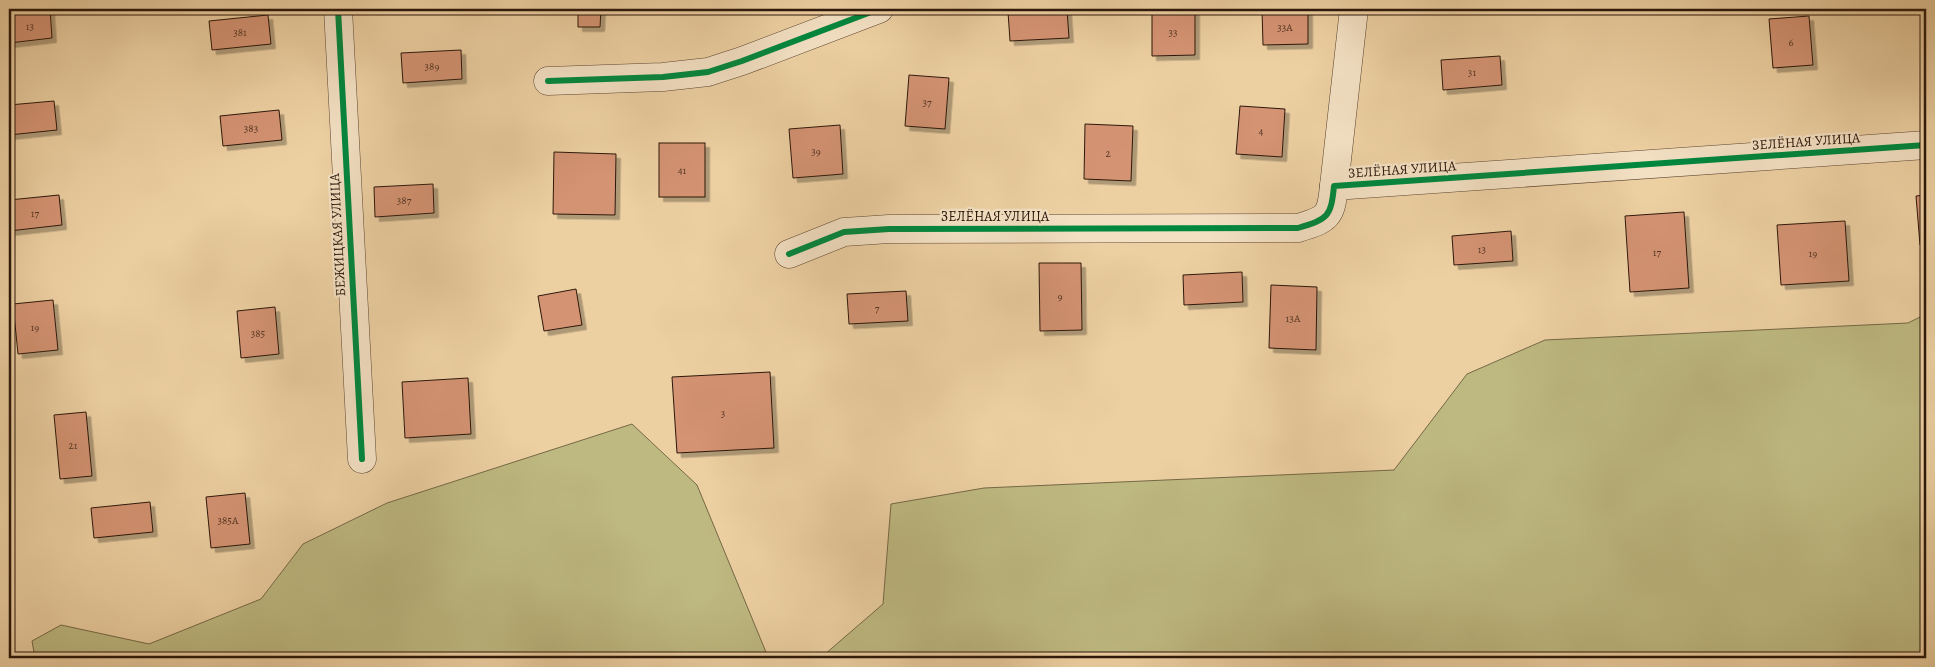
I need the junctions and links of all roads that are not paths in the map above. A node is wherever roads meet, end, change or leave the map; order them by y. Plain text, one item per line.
1 (338, 9) edge
2 (879, 9) edge
3 (1354, 9) edge
4 (548, 81) dead end
5 (1926, 145) edge
6 (1334, 186) junction
7 (789, 254) dead end
8 (362, 459) dead end

1 - 8 street, БЕЖИЦКАЯ УЛИЦА
2 - 4 street
3 - 6 street
5 - 6 street, ЗЕЛЁНАЯ УЛИЦА
6 - 7 street, ЗЕЛЁНАЯ УЛИЦА

